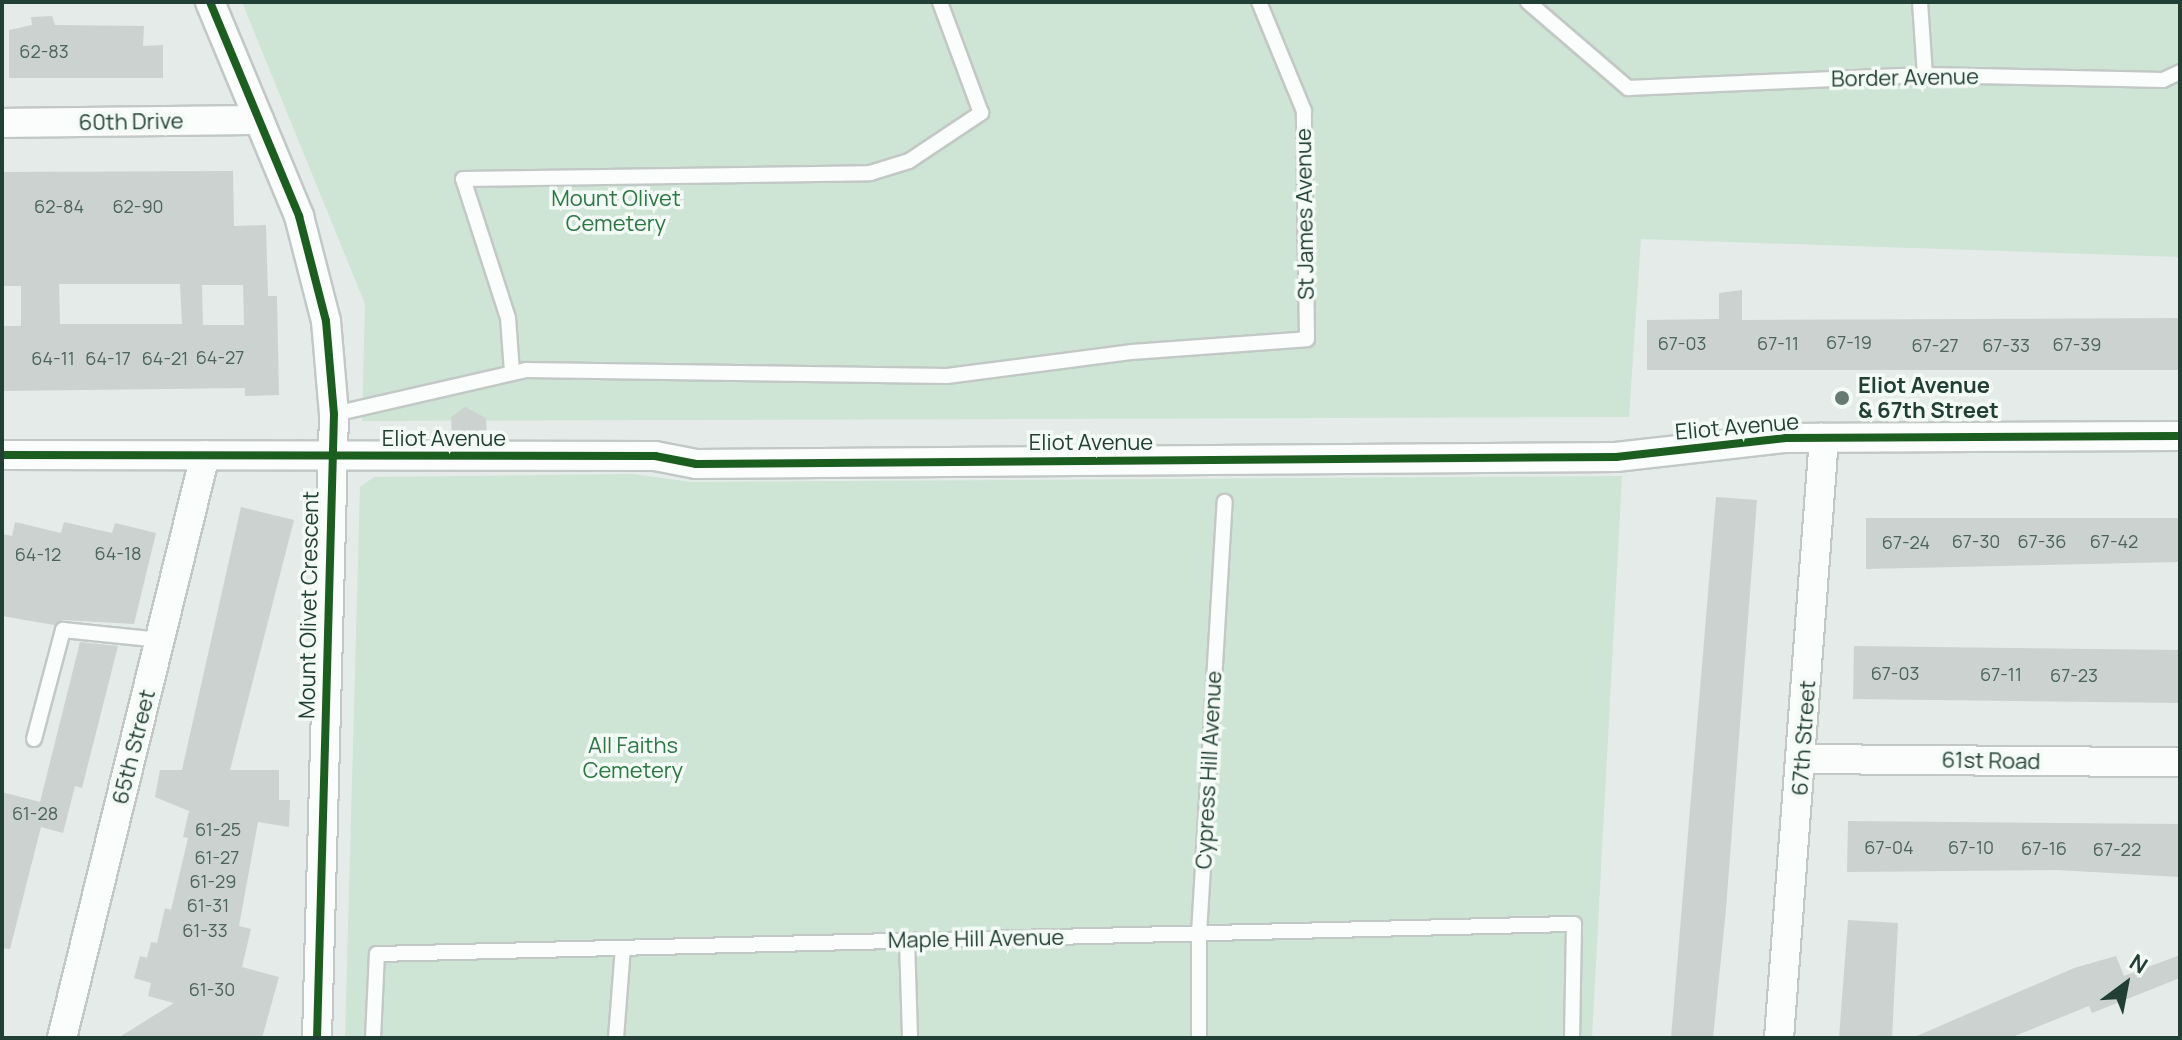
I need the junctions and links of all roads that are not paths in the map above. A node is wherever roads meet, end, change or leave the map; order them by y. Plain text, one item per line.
1 (210, 2) edge
2 (940, 2) edge
3 (1259, 2) edge
4 (1528, 2) edge
5 (1920, 2) edge
6 (2180, 72) edge
7 (1925, 75) junction
8 (259, 120) junction
9 (2, 123) edge
10 (512, 372) junction
11 (334, 414) junction
12 (2180, 436) edge
13 (1824, 438) junction
14 (331, 453) junction
15 (2, 455) edge
16 (205, 455) junction
17 (1225, 502) dead end
18 (160, 640) junction
19 (34, 739) dead end
20 (1803, 759) junction
21 (2180, 762) edge
22 (1199, 934) junction
23 (907, 941) junction
24 (623, 948) junction
25 (62, 1038) edge
26 (317, 1038) edge
27 (373, 1038) edge
28 (616, 1038) edge
29 (910, 1038) edge
30 (1199, 1038) edge
31 (1572, 1038) edge
32 (1779, 1038) edge

1 - 8 street, Mount Olivet Crescent
2 - 10 lane
3 - 10 lane, St James Avenue
4 - 7 lane, Border Avenue
5 - 7 lane
6 - 7 lane, Border Avenue
8 - 9 street, 60th Drive
8 - 11 street, Mount Olivet Crescent
10 - 11 lane
11 - 14 street, Mount Olivet Crescent
12 - 13 street, Eliot Avenue
13 - 14 street, Eliot Avenue
13 - 20 street, 67th Street
14 - 16 street, Eliot Avenue
14 - 26 street, Mount Olivet Crescent
15 - 16 street, Eliot Avenue
16 - 18 street, 65th Street
17 - 22 lane, Cypress Hill Avenue
18 - 19 lane
18 - 25 street, 65th Street
20 - 21 street, 61st Road
20 - 32 street, 67th Street
22 - 23 lane, Maple Hill Avenue
22 - 30 lane, Cypress Hill Avenue
22 - 31 lane, Maple Hill Avenue
23 - 24 lane, Maple Hill Avenue
23 - 29 lane
24 - 27 lane, Maple Hill Avenue
24 - 28 lane

